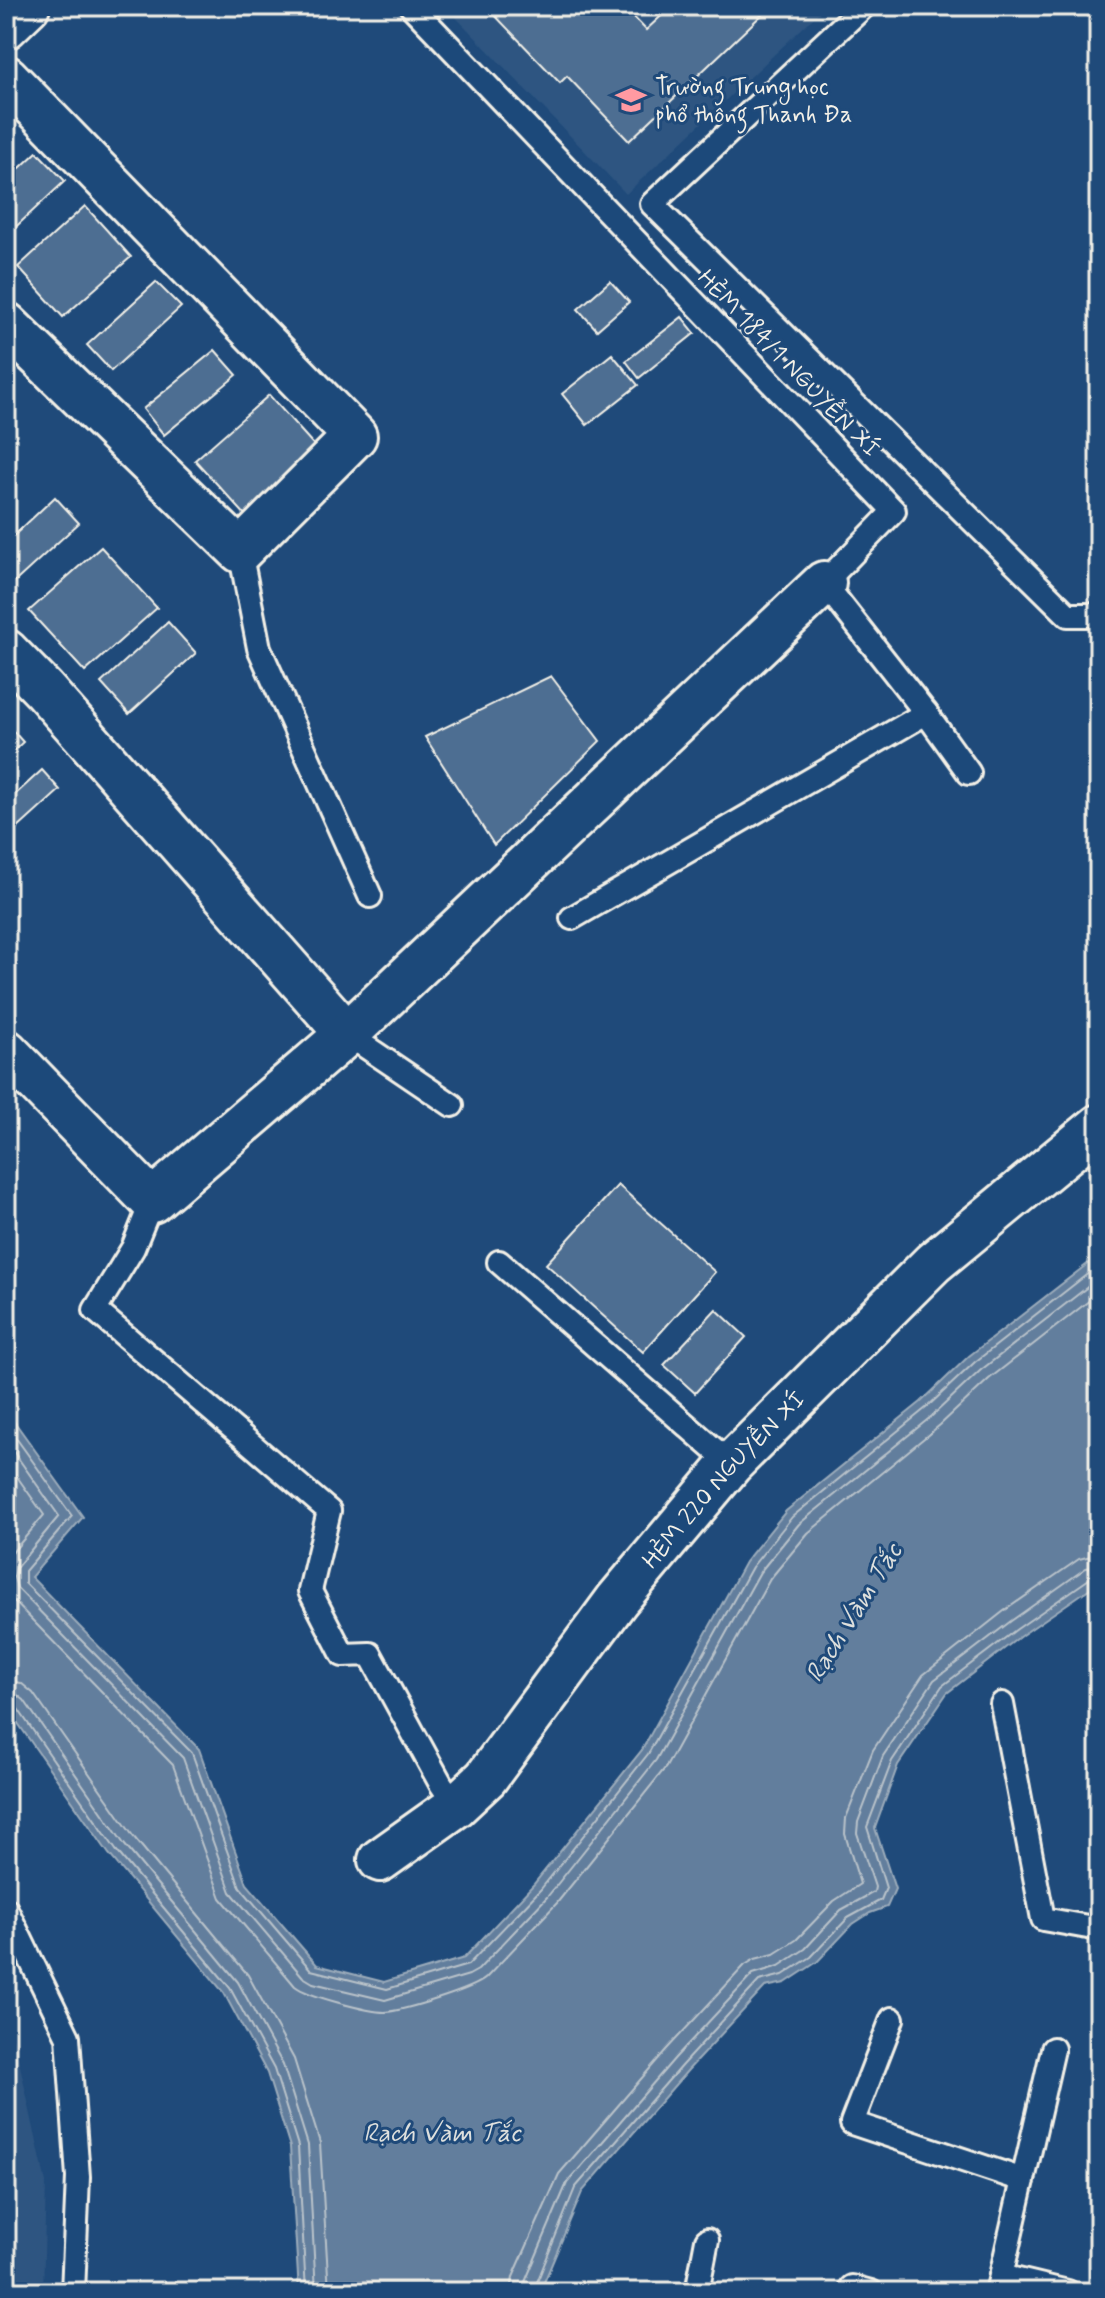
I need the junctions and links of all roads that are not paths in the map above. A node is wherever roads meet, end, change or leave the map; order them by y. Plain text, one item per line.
1 (28, 6) edge
2 (411, 6) edge
3 (864, 6) edge
4 (6, 27) edge
5 (6, 77) edge
6 (6, 324) edge
7 (240, 551) junction
8 (824, 583) junction
9 (1099, 615) edge
10 (6, 651) edge
11 (926, 713) junction
12 (969, 773) dead end
13 (370, 896) dead end
14 (572, 918) dead end
15 (347, 1034) junction
16 (6, 1051) edge
17 (452, 1105) dead end
18 (1099, 1126) edge
19 (152, 1201) junction
20 (499, 1262) dead end
21 (731, 1464) junction
22 (1002, 1704) dead end
23 (456, 1806) junction
24 (380, 1860) dead end
25 (6, 1909) edge
26 (1099, 1929) edge
27 (892, 2019) dead end
28 (1053, 2049) dead end
29 (1023, 2180) junction
30 (707, 2240) dead end
31 (999, 2284) edge
32 (73, 2292) edge
33 (697, 2292) edge
34 (1068, 2292) edge

1 - 4 street
2 - 8 lane, HẺM 184/1 NGUYỄN XÍ
3 - 9 lane
5 - 7 street
6 - 7 street
7 - 13 lane
8 - 11 lane
8 - 15 street
10 - 15 street
11 - 12 lane
11 - 14 lane
15 - 17 lane
15 - 19 street
16 - 19 street
18 - 21 street, HẺM 220 NGUYỄN XÍ
19 - 23 lane
20 - 21 lane
21 - 23 street, HẺM 220 NGUYỄN XÍ
22 - 26 lane
23 - 24 street, HẺM 220 NGUYỄN XÍ
25 - 32 lane
27 - 29 lane
28 - 29 lane
29 - 31 lane
30 - 33 lane
31 - 34 lane

